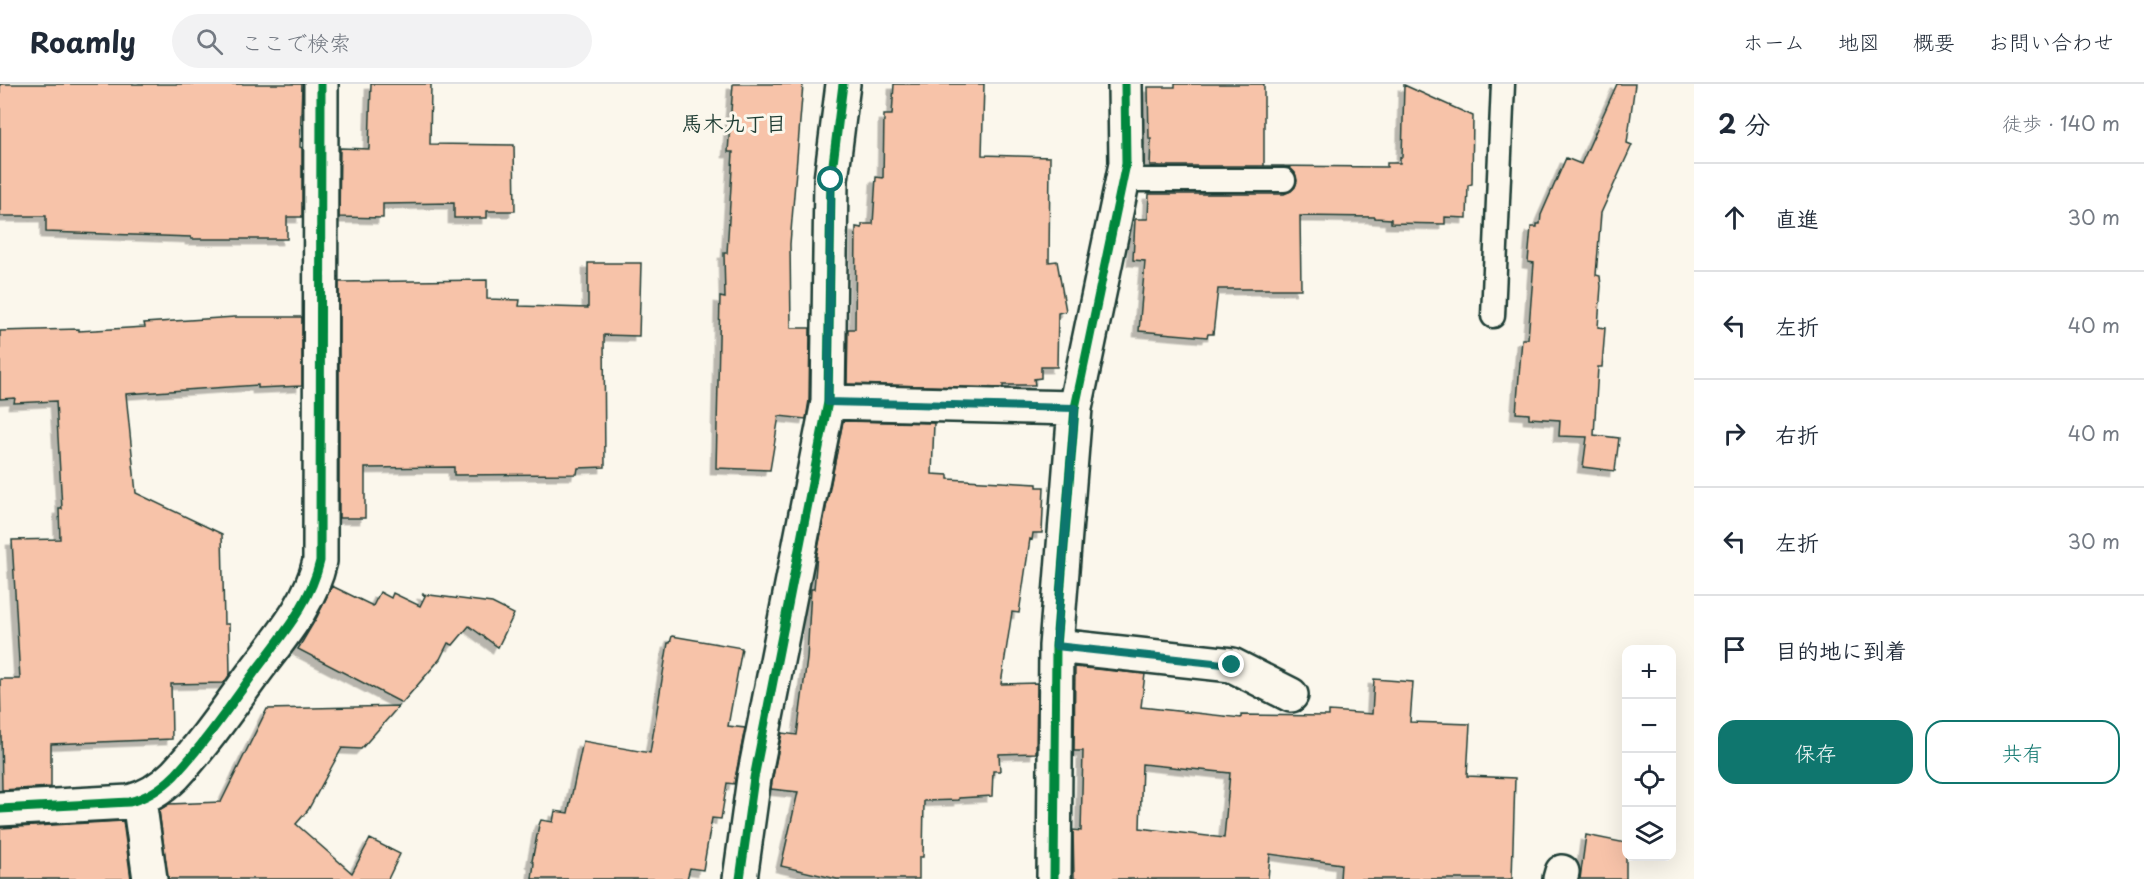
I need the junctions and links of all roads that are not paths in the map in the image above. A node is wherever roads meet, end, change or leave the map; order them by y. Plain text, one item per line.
1 (321, 84) edge
2 (843, 84) edge
3 (1125, 84) edge
4 (1503, 84) edge
5 (1122, 180) junction
6 (1284, 180) dead end
7 (1493, 316) dead end
8 (828, 402) junction
9 (1075, 408) junction
10 (1056, 646) junction
11 (1291, 694) dead end
12 (139, 800) junction
13 (0, 809) edge
14 (150, 879) edge
15 (740, 879) edge
16 (1054, 879) edge

1 - 12 street
2 - 8 street
3 - 5 street
4 - 7 lane
5 - 6 lane
5 - 9 street
8 - 9 street
8 - 15 street
9 - 10 street
10 - 11 street
10 - 16 street
12 - 13 street
12 - 14 street

